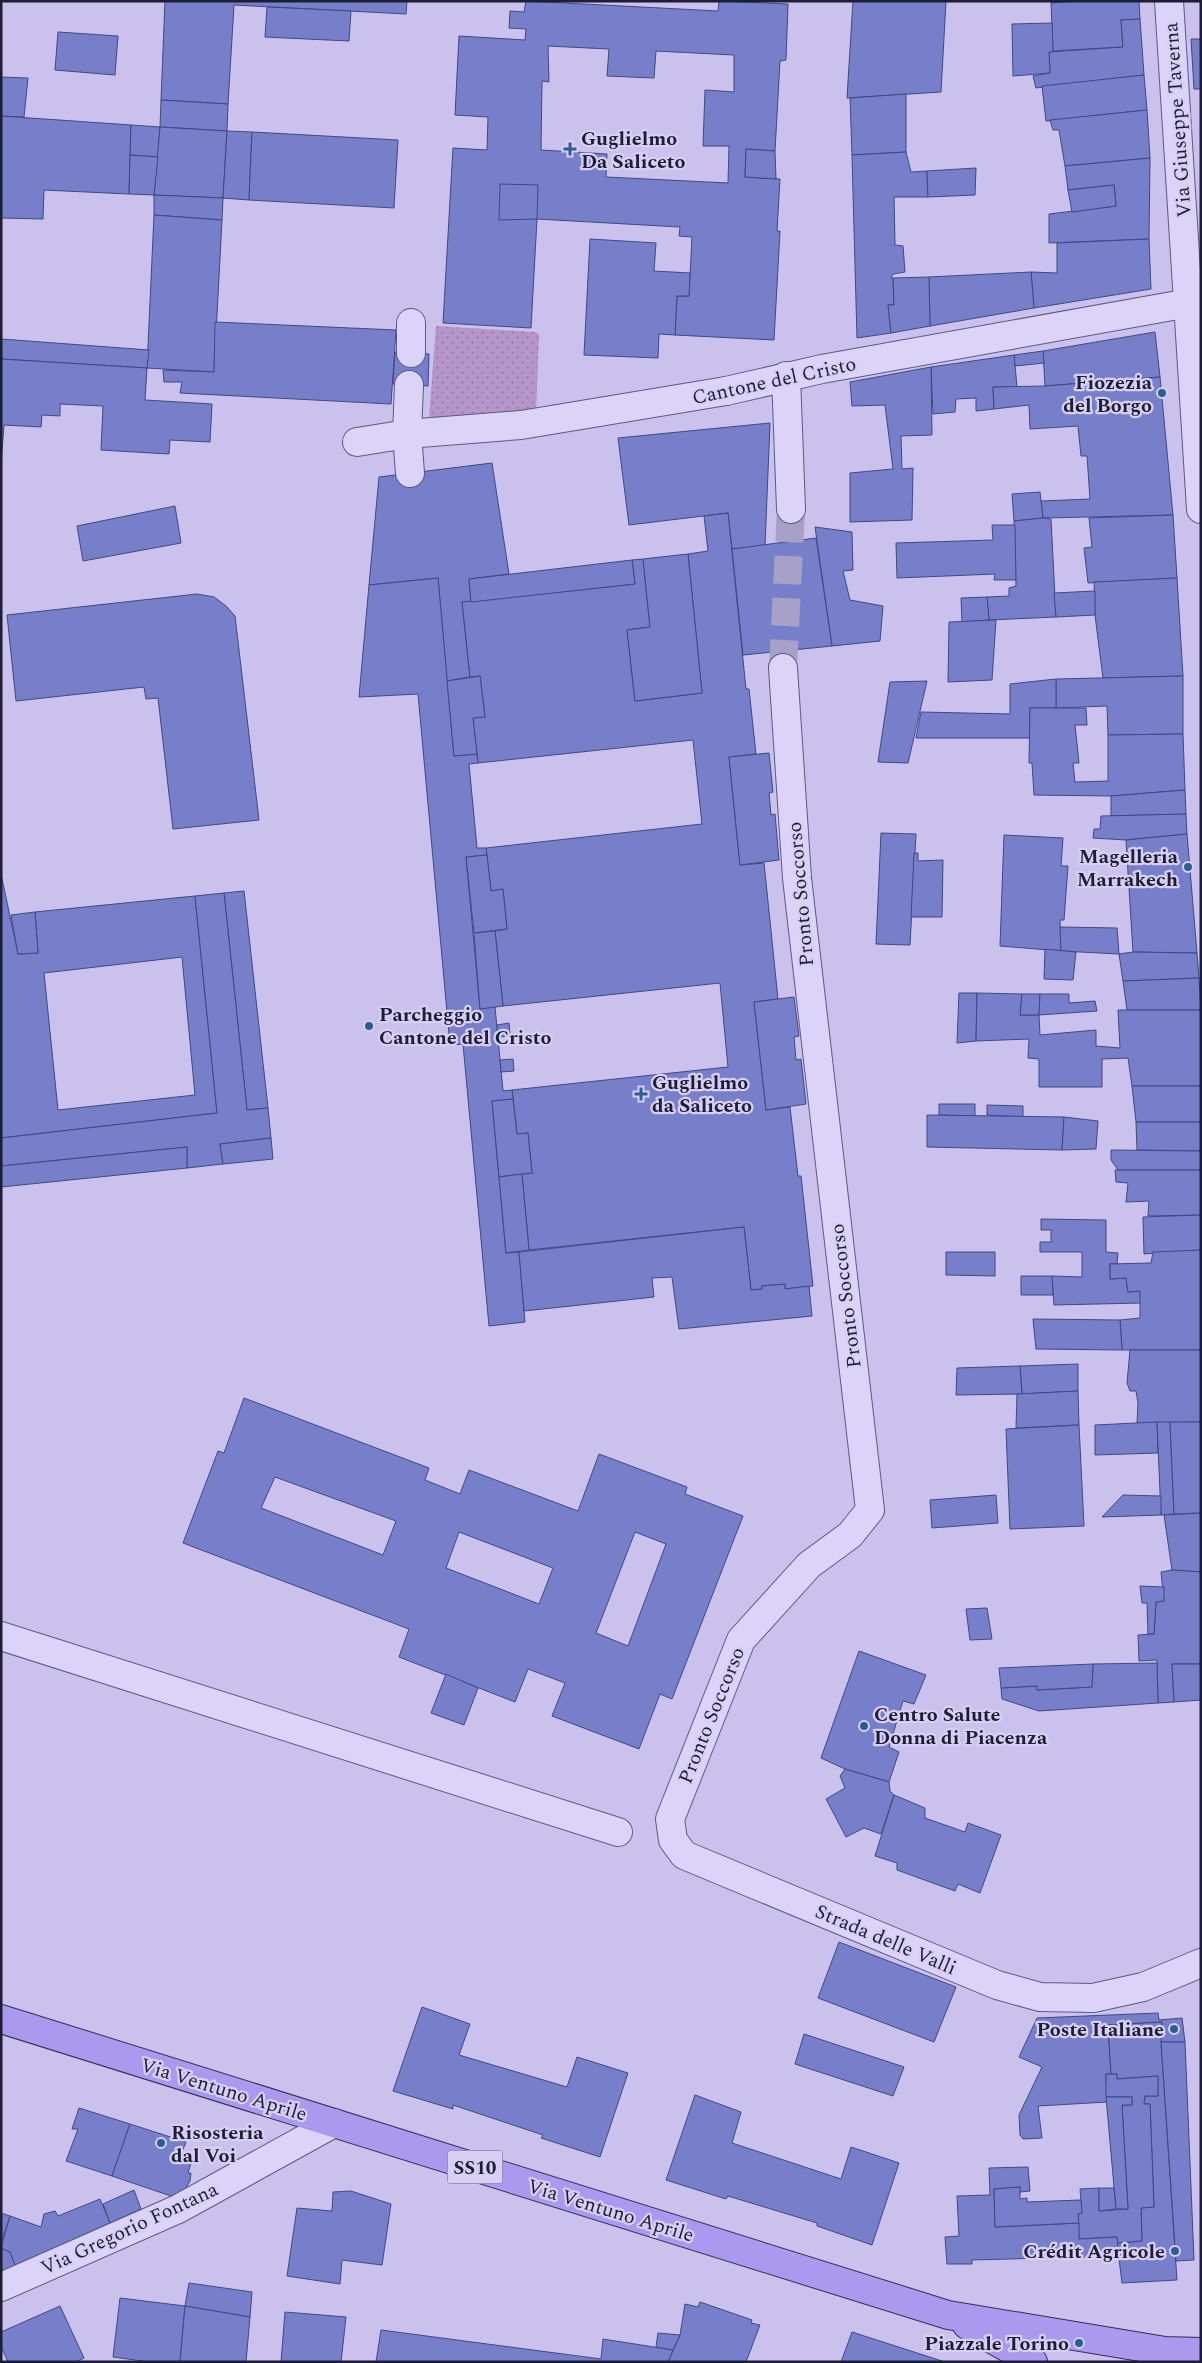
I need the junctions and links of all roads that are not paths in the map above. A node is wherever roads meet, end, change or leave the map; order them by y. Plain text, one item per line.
1 (1169, 1) edge
2 (1189, 303) junction
3 (411, 323) dead end
4 (411, 353) dead end
5 (786, 376) junction
6 (409, 385) dead end
7 (407, 434) junction
8 (357, 442) dead end
9 (410, 473) dead end
10 (791, 509) tunnel mouth
11 (1201, 509) edge
12 (783, 668) tunnel mouth
13 (1, 1636) edge
14 (618, 1832) dead end
15 (684, 1855) joint
16 (1201, 1963) edge
17 (1, 2019) edge
18 (334, 2123) junction
19 (1, 2287) edge
20 (948, 2314) junction
21 (1201, 2352) edge
22 (1033, 2361) edge

1 - 2 street, Via Giuseppe Taverna
2 - 5 street, Cantone del Cristo
2 - 11 street, Via Giuseppe Taverna
3 - 4 street
5 - 7 street, Cantone del Cristo
5 - 10 street
6 - 7 street
7 - 8 street, Cantone del Cristo
7 - 9 street
12 - 15 street, Pronto Soccorso
13 - 14 street
15 - 16 street, Strada delle Valli
17 - 18 main road, Via Ventuno Aprile / SS10
18 - 19 street, Via Gregorio Fontana
18 - 20 main road, Via Ventuno Aprile / SS10
20 - 21 main road, Via Ventuno Aprile / SS10
20 - 22 main road, SS10

